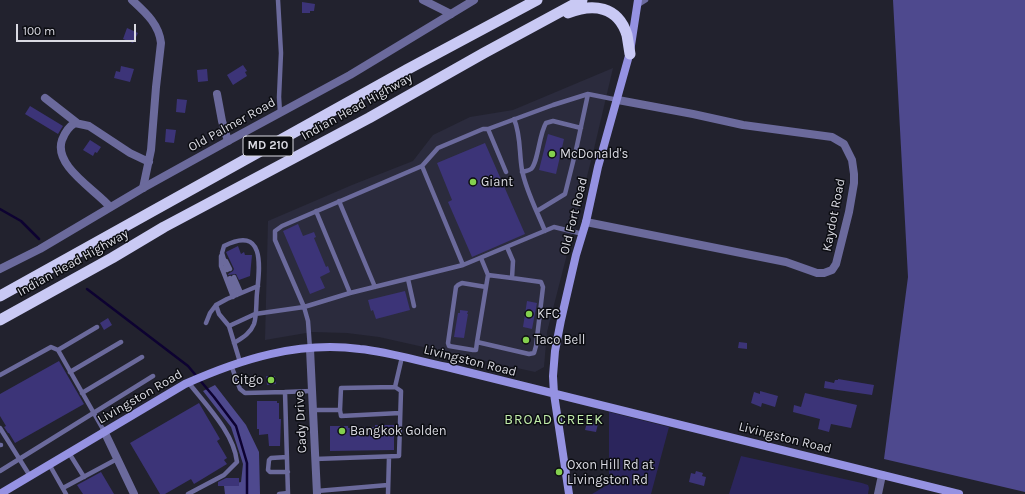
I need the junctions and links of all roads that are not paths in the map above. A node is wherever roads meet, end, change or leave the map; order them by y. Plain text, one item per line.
1 (132, 0) edge
2 (278, 0) edge
3 (423, 0) edge
4 (474, 0) edge
5 (537, 0) edge
6 (582, 0) edge
7 (646, 0) edge
8 (638, 2) edge
9 (435, 3) edge
10 (451, 14) junction
11 (538, 24) junction
12 (630, 54) junction
13 (217, 94) dead end
14 (588, 94) junction
15 (45, 98) dead end
16 (618, 100) junction
17 (280, 113) junction
18 (514, 119) junction
19 (77, 123) junction
20 (581, 128) junction
21 (488, 129) junction
22 (228, 141) junction
23 (149, 162) junction
24 (422, 166) junction
25 (506, 172) dead end
26 (522, 172) junction
27 (143, 188) junction
28 (339, 201) junction
29 (110, 207) junction
30 (316, 211) junction
31 (537, 211) junction
32 (586, 222) junction
33 (545, 231) junction
34 (582, 234) junction
35 (507, 247) junction
36 (222, 253) junction
37 (481, 258) junction
38 (463, 265) junction
39 (0, 269) edge
40 (228, 269) dead end
41 (488, 275) junction
42 (232, 278) dead end
43 (408, 278) junction
44 (512, 278) junction
45 (258, 286) junction
46 (374, 287) junction
47 (486, 287) junction
48 (350, 293) junction
49 (237, 295) junction
50 (0, 296) edge
51 (216, 305) junction
52 (414, 306) dead end
53 (304, 307) junction
54 (255, 314) junction
55 (0, 320) edge
56 (206, 323) dead end
57 (228, 326) junction
58 (97, 327) dead end
59 (121, 342) dead end
60 (477, 342) junction
61 (234, 343) junction
62 (310, 349) junction
63 (58, 350) junction
64 (402, 357) junction
65 (142, 358) dead end
66 (240, 362) junction
67 (231, 365) junction
68 (70, 372) junction
69 (0, 375) edge
70 (153, 376) dead end
71 (189, 382) junction
72 (395, 387) junction
73 (312, 391) junction
74 (285, 392) junction
75 (82, 393) junction
76 (554, 394) junction
77 (313, 410) junction
78 (340, 410) junction
79 (92, 413) junction
80 (400, 413) junction
81 (0, 428) edge
82 (104, 431) junction
83 (69, 452) junction
84 (287, 457) junction
85 (389, 457) junction
86 (18, 459) junction
87 (315, 459) junction
88 (117, 460) junction
89 (49, 464) junction
90 (0, 471) edge
91 (288, 472) junction
92 (882, 475) junction
93 (30, 476) junction
94 (84, 477) junction
95 (388, 485) junction
96 (63, 488) junction
97 (342, 491) edge
98 (317, 493) edge
99 (0, 494) edge
100 (66, 494) edge
101 (134, 494) edge
102 (188, 494) edge
103 (279, 494) edge
104 (288, 494) edge
105 (388, 494) edge
106 (569, 494) edge
107 (878, 494) edge
108 (959, 494) edge

1 - 23 street
2 - 17 lane
3 - 9 street
4 - 10 street, Old Palmer Road
5 - 50 highway, Indian Head Highway / MD 210
6 - 11 highway, Indian Head Highway / MD 210
7 - 8 lane
8 - 12 main road, Old Fort Road
9 - 10 street
10 - 17 street, Old Palmer Road
11 - 12 highway
11 - 55 highway, Indian Head Highway / MD 210
12 - 16 main road, Old Fort Road
13 - 22 street
14 - 16 lane
14 - 18 lane
14 - 20 lane
15 - 19 street
16 - 32 main road, Old Fort Road
16 - 32 street, Kaydot Road
17 - 22 street, Old Palmer Road
18 - 21 lane
18 - 26 lane
19 - 23 street
19 - 29 street
20 - 26 lane
20 - 31 lane
21 - 24 lane
21 - 25 lane
22 - 27 street, Old Palmer Road
23 - 27 street
24 - 28 lane
24 - 38 lane
26 - 31 lane
27 - 29 street, Old Palmer Road
28 - 30 lane
28 - 46 lane
29 - 39 street, Old Palmer Road
30 - 48 lane
30 - 53 lane
31 - 33 lane
32 - 34 main road, Old Fort Road
33 - 34 lane
33 - 35 lane
34 - 76 main road, Old Fort Road
35 - 37 lane
35 - 44 lane
36 - 40 lane
36 - 45 lane
36 - 49 lane
37 - 38 lane
37 - 41 lane
38 - 43 lane
41 - 44 lane
41 - 47 lane
42 - 49 lane
43 - 46 lane
43 - 52 lane
44 - 60 lane
45 - 49 lane
45 - 54 lane
46 - 48 lane
47 - 60 lane
47 - 60 lane
48 - 53 lane
49 - 51 lane
51 - 56 lane
51 - 57 lane
53 - 54 lane
53 - 62 lane
54 - 57 lane
54 - 61 lane
57 - 61 lane
58 - 63 lane
59 - 68 lane
61 - 66 lane
62 - 64 main road, Livingston Road
62 - 66 main road, Livingston Road
62 - 73 street, Cady Drive
63 - 68 lane
63 - 69 lane
64 - 72 lane
64 - 76 main road, Livingston Road
65 - 75 lane
66 - 67 main road, Livingston Road
67 - 71 main road, Livingston Road
67 - 74 lane
68 - 75 lane
70 - 79 lane
71 - 82 main road, Livingston Road
71 - 102 lane
72 - 78 lane
72 - 80 lane
73 - 74 lane
73 - 77 street, Cady Drive
74 - 84 lane
75 - 79 lane
76 - 92 main road, Livingston Road
76 - 106 main road, Old Fort Road
77 - 78 lane
77 - 87 street, Cady Drive
78 - 80 lane
79 - 82 lane
79 - 86 lane
80 - 85 lane
81 - 86 lane
82 - 83 main road, Livingston Road
82 - 88 street
83 - 89 main road, Livingston Road
83 - 94 lane
84 - 91 lane
84 - 91 lane
85 - 87 lane
85 - 95 lane
86 - 90 lane
86 - 93 lane
87 - 98 street, Cady Drive
88 - 94 lane
88 - 101 street
89 - 93 main road, Livingston Road
89 - 96 lane
91 - 104 lane
92 - 107 street
92 - 108 main road, Livingston Road
93 - 99 main road, Livingston Road
94 - 96 lane
95 - 97 lane
95 - 105 lane
96 - 100 lane
97 - 98 lane
103 - 104 lane

